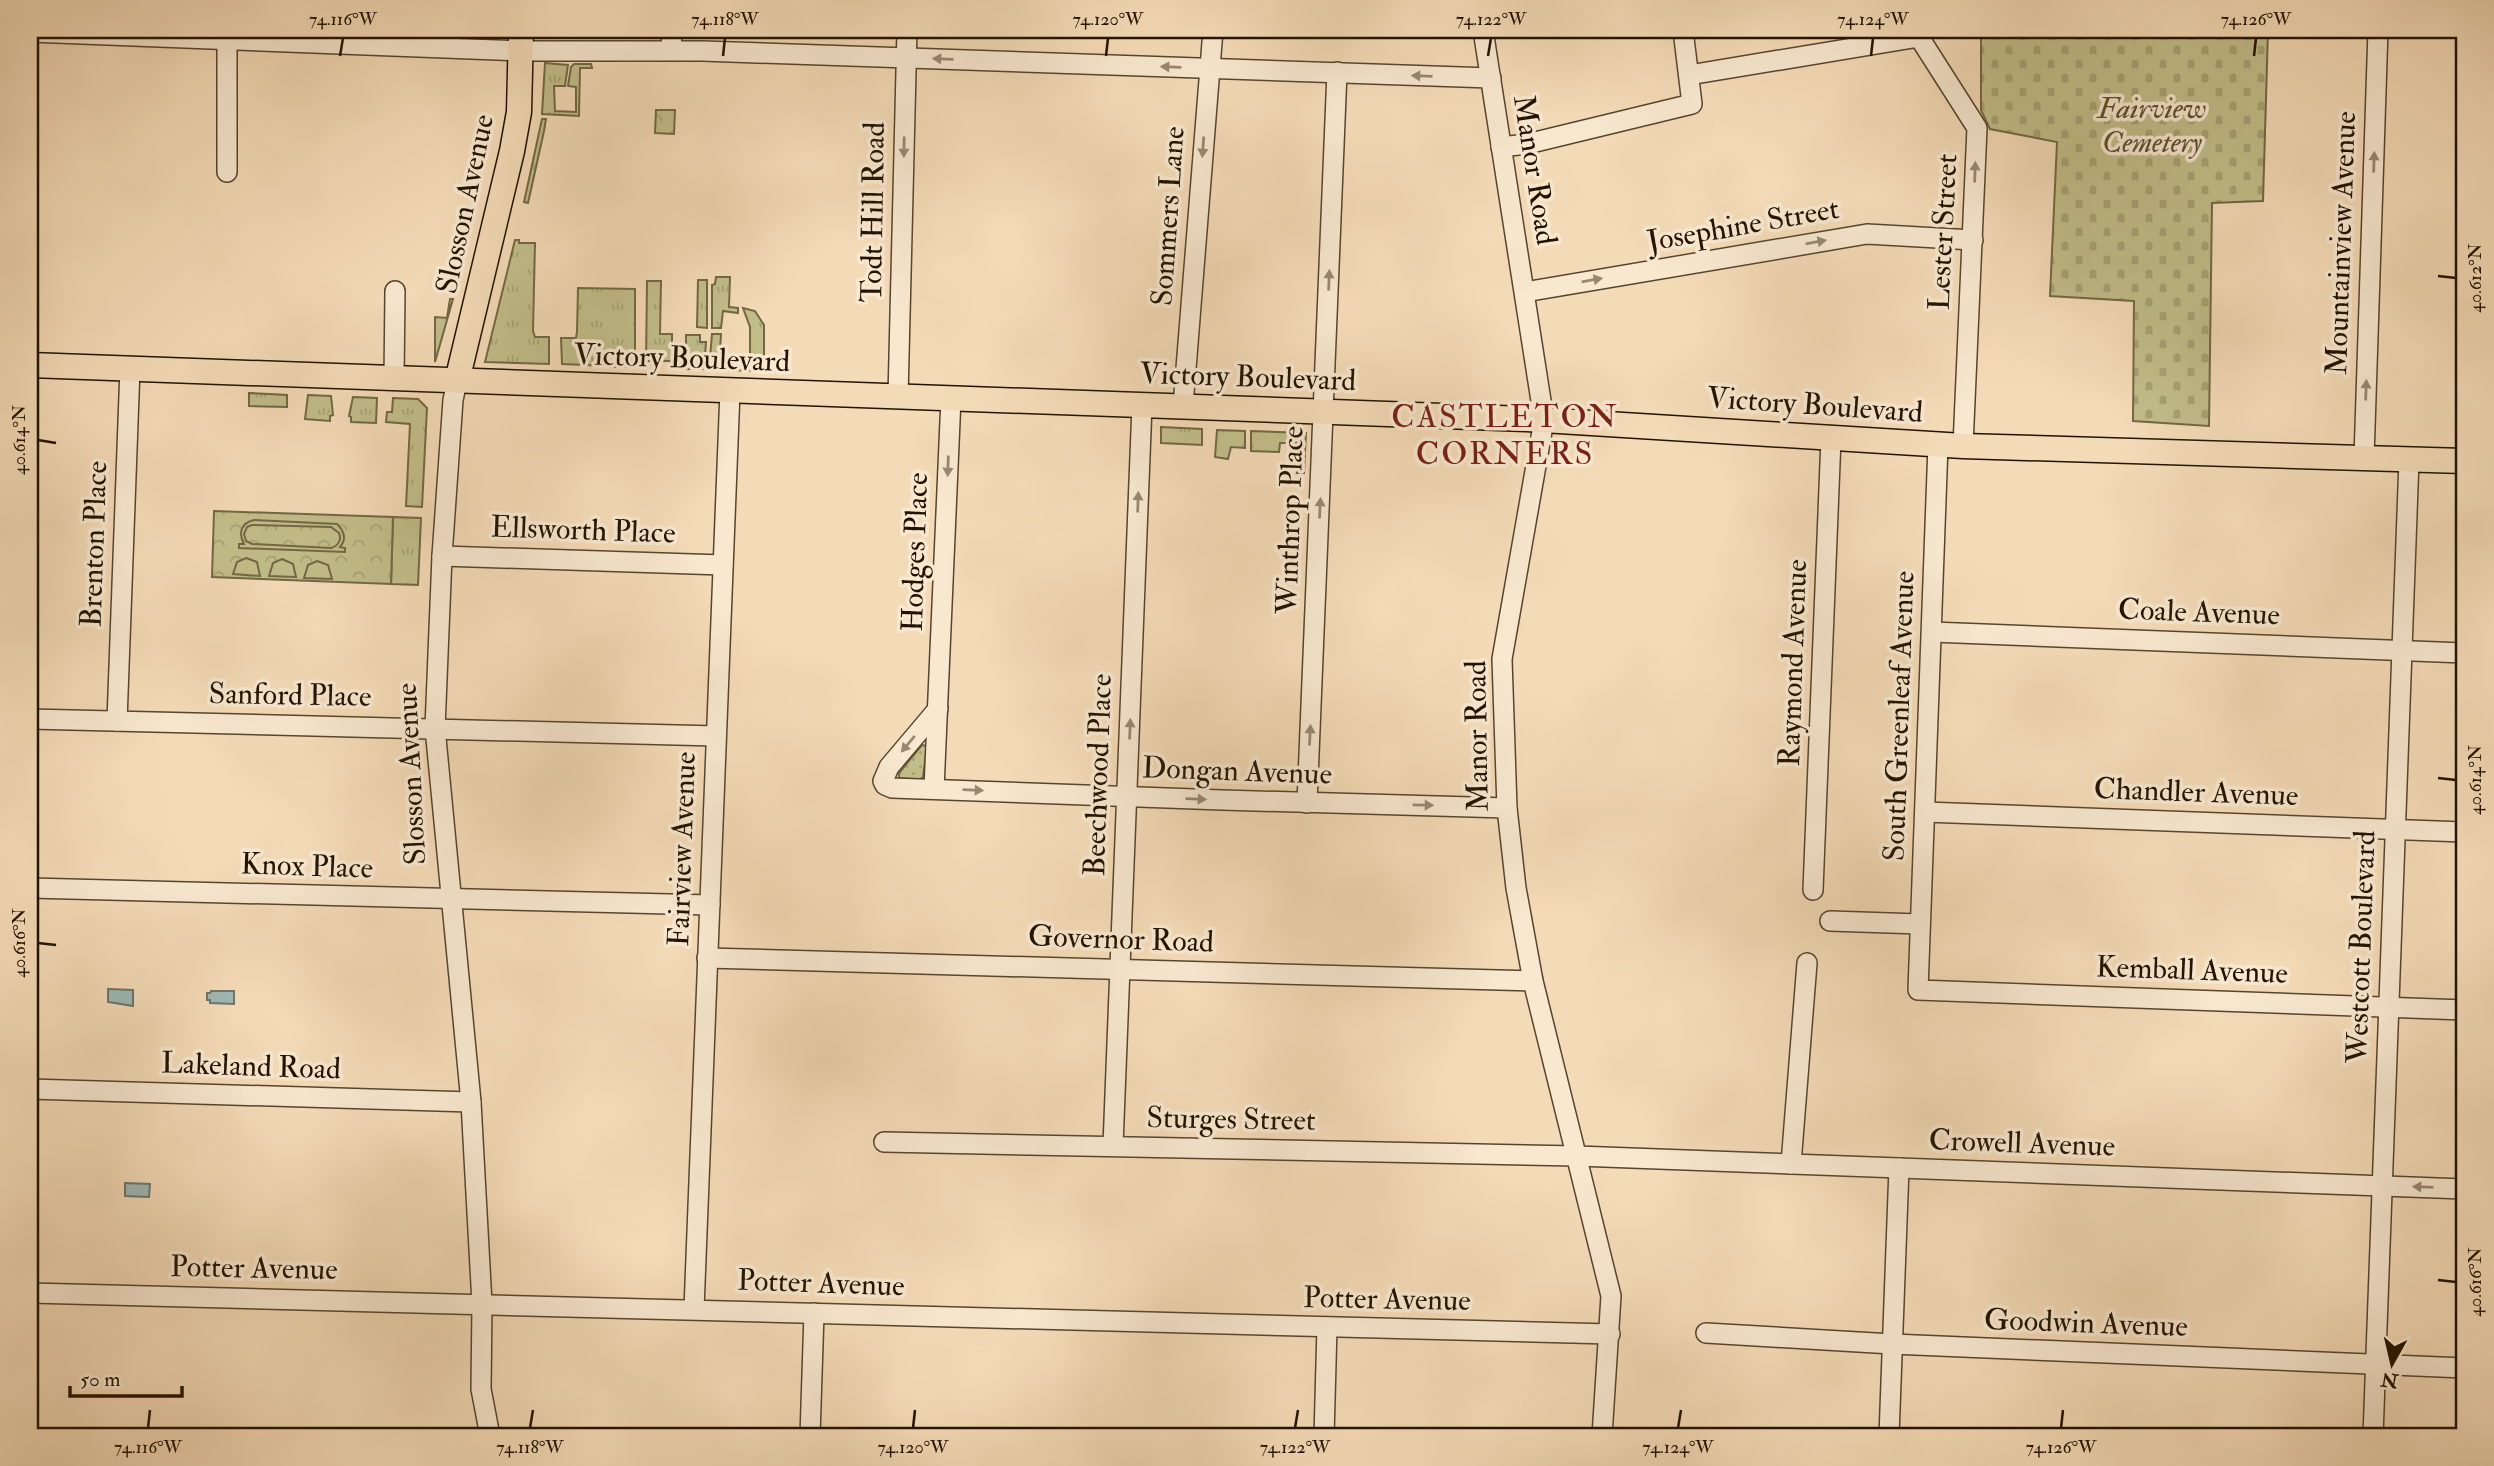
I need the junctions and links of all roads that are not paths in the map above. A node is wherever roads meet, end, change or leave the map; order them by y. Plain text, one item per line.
1 (672, 30) edge
2 (907, 30) edge
3 (1213, 30) edge
4 (1483, 30) edge
5 (1683, 30) edge
6 (2378, 30) edge
7 (30, 32) edge
8 (1919, 34) edge
9 (227, 39) junction
10 (521, 40) edge
11 (671, 50) junction
12 (906, 58) junction
13 (1209, 68) junction
14 (1337, 72) junction
15 (1689, 75) junction
16 (1491, 78) junction
17 (1501, 147) junction
18 (227, 172) dead end
19 (1973, 240) junction
20 (395, 291) dead end
21 (1525, 292) junction
22 (30, 365) edge
23 (130, 369) junction
24 (394, 379) junction
25 (457, 381) junction
26 (730, 391) junction
27 (898, 397) junction
28 (951, 398) junction
29 (1142, 405) junction
30 (1183, 407) junction
31 (1324, 411) junction
32 (1544, 420) junction
33 (1831, 438) junction
34 (1938, 444) junction
35 (1963, 446) junction
36 (2364, 458) junction
37 (2410, 460) junction
38 (2464, 461) edge
39 (442, 556) junction
40 (723, 565) junction
41 (1932, 632) junction
42 (2402, 650) junction
43 (2464, 653) edge
44 (938, 709) junction
45 (30, 719) edge
46 (117, 721) junction
47 (435, 728) junction
48 (716, 736) junction
49 (934, 789) junction
50 (1127, 797) junction
51 (1307, 803) junction
52 (1507, 808) junction
53 (1925, 811) junction
54 (2395, 830) junction
55 (2464, 832) edge
56 (30, 888) edge
57 (1813, 890) dead end
58 (450, 900) junction
59 (710, 905) junction
60 (1830, 921) dead end
61 (1920, 924) junction
62 (707, 958) junction
63 (1807, 963) dead end
64 (1120, 969) junction
65 (1533, 981) junction
66 (1919, 990) joint
67 (2389, 1006) junction
68 (2464, 1010) edge
69 (30, 1089) edge
70 (471, 1102) junction
71 (884, 1142) dead end
72 (1113, 1146) junction
73 (1577, 1156) junction
74 (1791, 1164) junction
75 (1899, 1168) junction
76 (2382, 1186) junction
77 (2464, 1189) edge
78 (30, 1293) edge
79 (482, 1304) junction
80 (694, 1309) junction
81 (814, 1313) junction
82 (1327, 1327) junction
83 (1706, 1333) dead end
84 (1610, 1334) junction
85 (1892, 1345) junction
86 (2375, 1365) junction
87 (2464, 1368) edge
88 (490, 1436) edge
89 (810, 1436) edge
90 (1324, 1436) edge
91 (1602, 1436) edge
92 (1889, 1436) edge
93 (2373, 1436) edge

1 - 11 street
2 - 12 street, Todt Hill Road
3 - 13 street, Sommers Lane
4 - 16 street, Manor Road
5 - 15 street
36 -> 6 street, Mountainview Avenue
7 - 9 street
8 - 15 street
19 -> 8 street, Lester Street
9 - 10 street
9 - 18 street
10 - 11 street
10 - 25 main road, Slosson Avenue
11 - 12 street
13 -> 12 street
12 -> 27 street, Todt Hill Road
13 - 14 street
13 -> 30 street, Sommers Lane
16 -> 14 street
31 -> 14 street, Winthrop Place
15 - 17 street
16 - 17 street, Manor Road
17 - 21 street, Manor Road
21 -> 19 street, Josephine Street
19 - 35 street, Lester Street
20 - 24 street
21 - 32 street, Manor Road
22 - 23 main road, Victory Boulevard
23 - 24 main road, Victory Boulevard
23 - 46 street, Brenton Place
24 - 25 main road, Victory Boulevard
25 - 26 main road, Victory Boulevard
25 - 39 street, Slosson Avenue
26 - 27 main road, Victory Boulevard
26 - 40 street, Fairview Avenue
27 - 28 main road, Victory Boulevard
28 - 29 main road, Victory Boulevard
28 -> 44 street, Hodges Place
29 - 30 main road, Victory Boulevard
50 -> 29 street, Beechwood Place
30 - 31 main road, Victory Boulevard
31 - 32 main road, Victory Boulevard
51 -> 31 street, Winthrop Place
32 - 33 main road, Victory Boulevard
32 - 52 street, Manor Road
33 - 34 main road, Victory Boulevard
33 - 57 street, Raymond Avenue
34 - 35 main road, Victory Boulevard
34 - 41 street, South Greenleaf Avenue
35 - 36 main road, Victory Boulevard
36 - 37 main road, Victory Boulevard
37 - 38 main road, Victory Boulevard
37 - 42 street, Westcott Boulevard
39 - 40 street, Ellsworth Place
39 - 47 street, Slosson Avenue
40 - 48 street, Fairview Avenue
41 - 42 street, Coale Avenue
41 - 53 street, South Greenleaf Avenue
42 - 43 street, Coale Avenue
42 - 54 street, Westcott Boulevard
44 - 49 street, Hodges Place
44 -> 49 street, Dongan Avenue
45 - 46 street, Sanford Place
46 - 47 street, Sanford Place
47 - 48 street, Sanford Place
47 - 58 street, Slosson Avenue
48 - 59 street, Fairview Avenue
49 -> 50 street, Dongan Avenue
50 -> 51 street, Dongan Avenue
50 - 64 street, Beechwood Place
51 -> 52 street, Dongan Avenue
52 - 65 street, Manor Road
53 - 54 street, Chandler Avenue
53 - 61 street, South Greenleaf Avenue
54 - 55 street, Chandler Avenue
54 - 67 street, Westcott Boulevard
56 - 58 street, Knox Place
58 - 59 street, Knox Place
58 - 70 street, Slosson Avenue
59 - 62 street, Fairview Avenue
60 - 61 street
61 - 66 street, South Greenleaf Avenue
62 - 64 street, Governor Road
62 - 80 street, Fairview Avenue
63 - 74 street
64 - 65 street, Governor Road
64 - 72 street, Beechwood Place
65 - 73 street, Manor Road
66 - 67 street, Kemball Avenue
67 - 68 street, Kemball Avenue
67 - 76 street, Westcott Boulevard
69 - 70 street, Lakeland Road
70 - 79 street, Slosson Avenue
71 - 72 street, Sturges Street
72 - 73 street, Sturges Street
73 - 74 street, Crowell Avenue
73 - 84 street, Manor Road
74 - 75 street, Crowell Avenue
75 - 76 street, Crowell Avenue
75 - 85 street
77 -> 76 street, Crowell Avenue
76 - 86 street, Westcott Boulevard
78 - 79 street, Potter Avenue
79 - 80 street, Potter Avenue
79 - 88 street, Slosson Avenue
80 - 81 street, Potter Avenue
81 - 82 street, Potter Avenue
81 - 89 street
82 - 84 street, Potter Avenue
82 - 90 street
83 - 85 street, Goodwin Avenue
84 - 91 street, Manor Road
85 - 86 street, Goodwin Avenue
85 - 92 street
86 - 87 street, Goodwin Avenue
86 - 93 street, Westcott Boulevard

